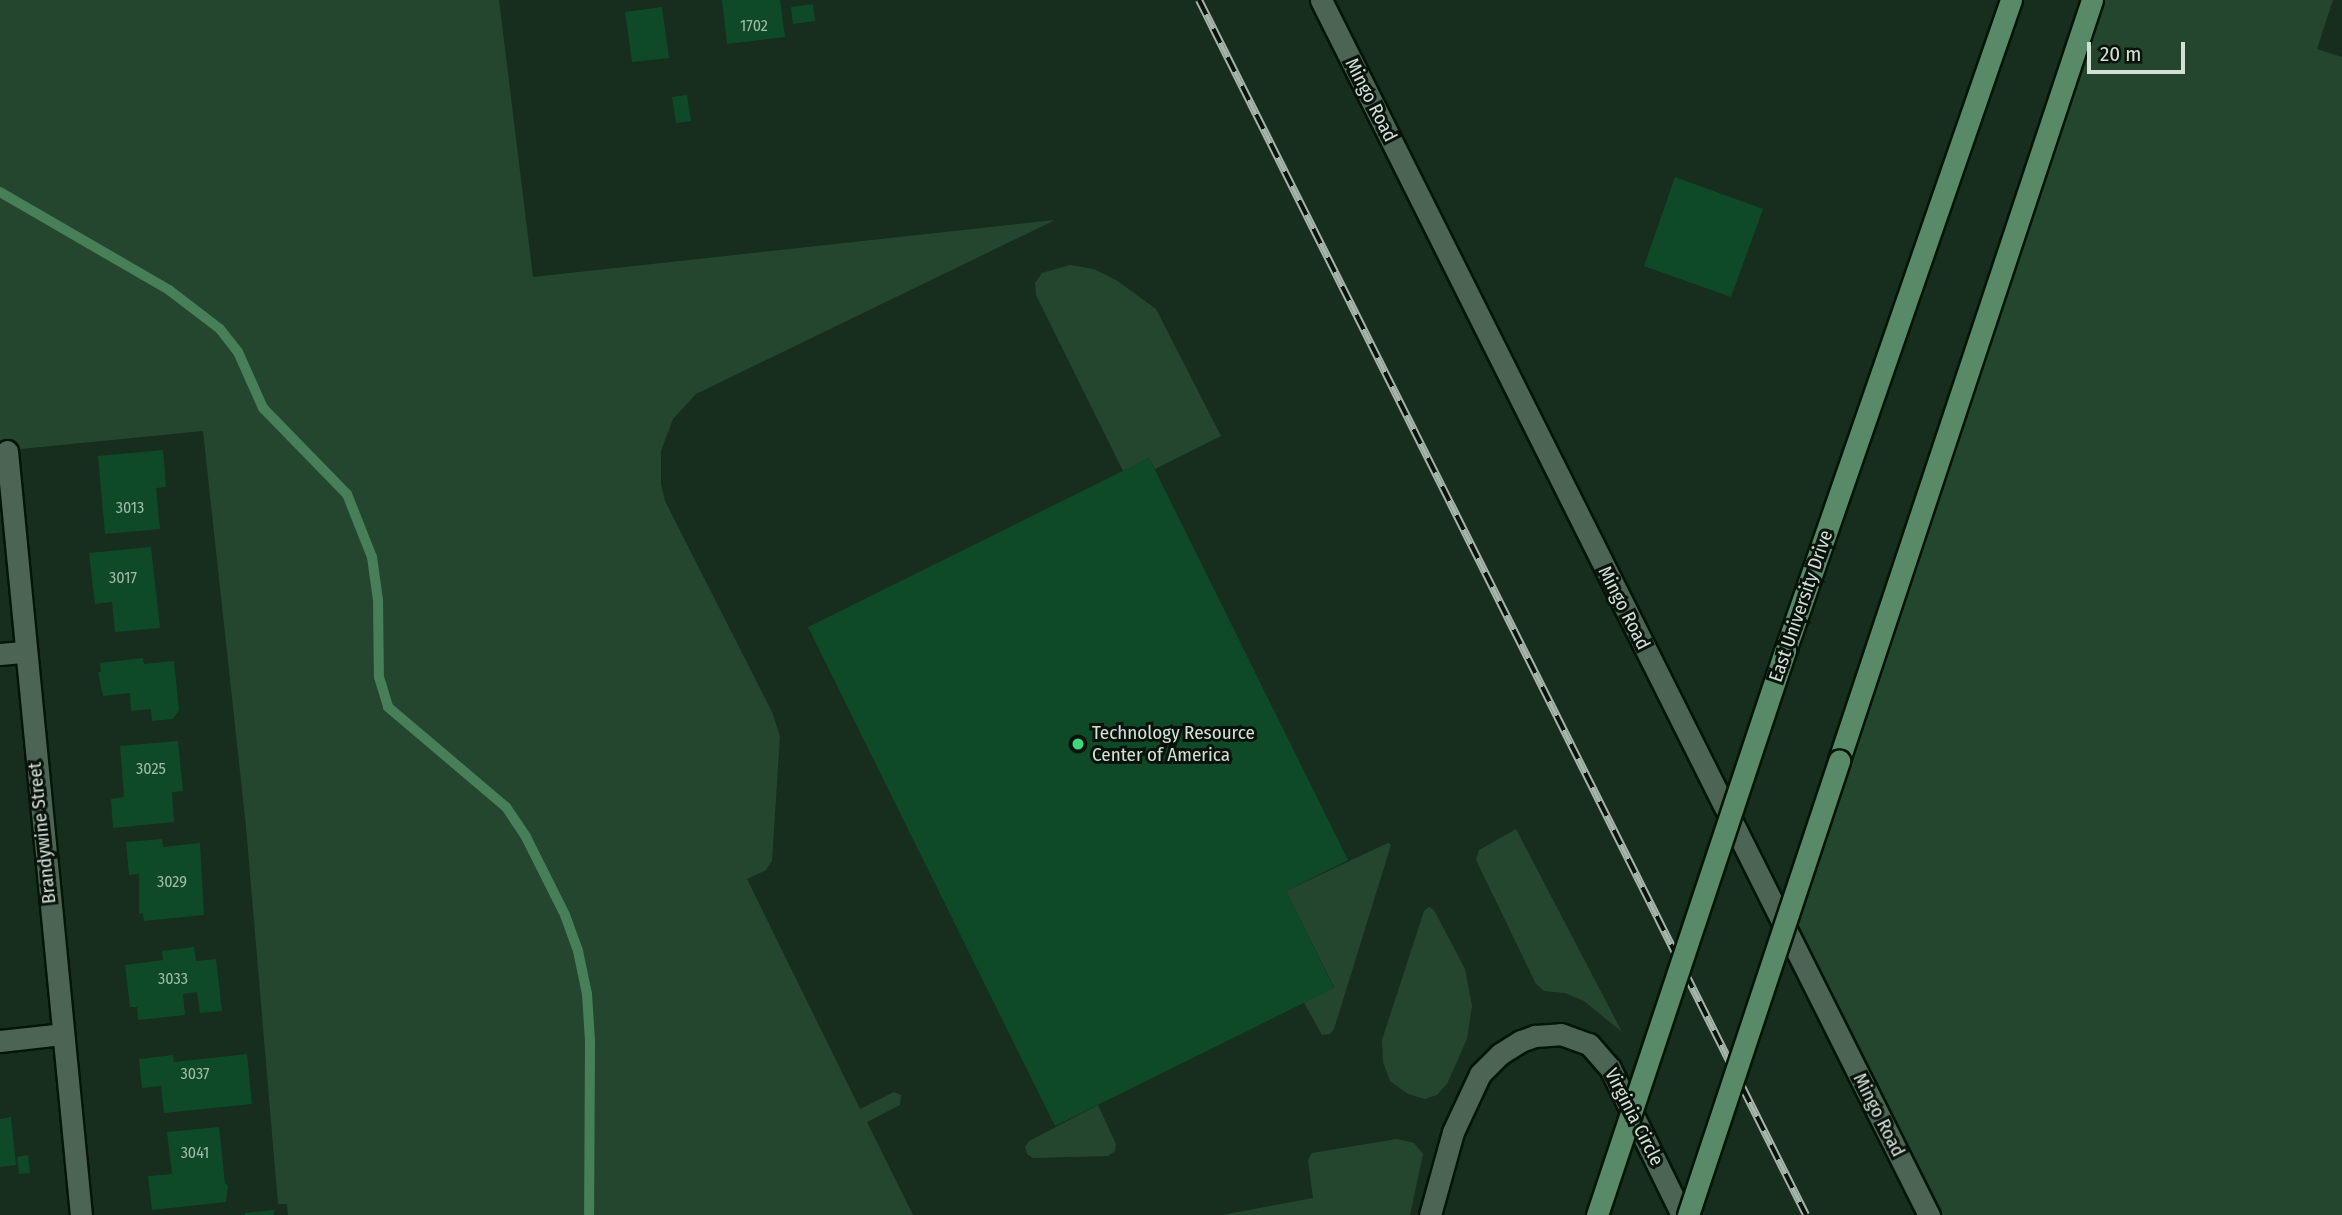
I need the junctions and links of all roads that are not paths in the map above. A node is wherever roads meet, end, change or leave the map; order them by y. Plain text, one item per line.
1 (1321, 0) edge
2 (2011, 0) edge
3 (2092, 0) edge
4 (7, 451) dead end
5 (25, 652) junction
6 (0, 654) edge
7 (62, 1034) junction
8 (0, 1041) edge
9 (80, 1215) edge
10 (1430, 1215) edge
11 (1597, 1215) edge
12 (1682, 1215) edge
13 (1688, 1215) edge
14 (1929, 1215) edge

1 - 14 street, Mingo Road
2 - 11 main road, East University Drive, bridge
3 - 13 main road, bridge
4 - 5 street, Brandywine Street
5 - 6 street
5 - 7 street, Brandywine Street
7 - 8 street
7 - 9 street, Brandywine Street
10 - 12 street, Virginia Circle

